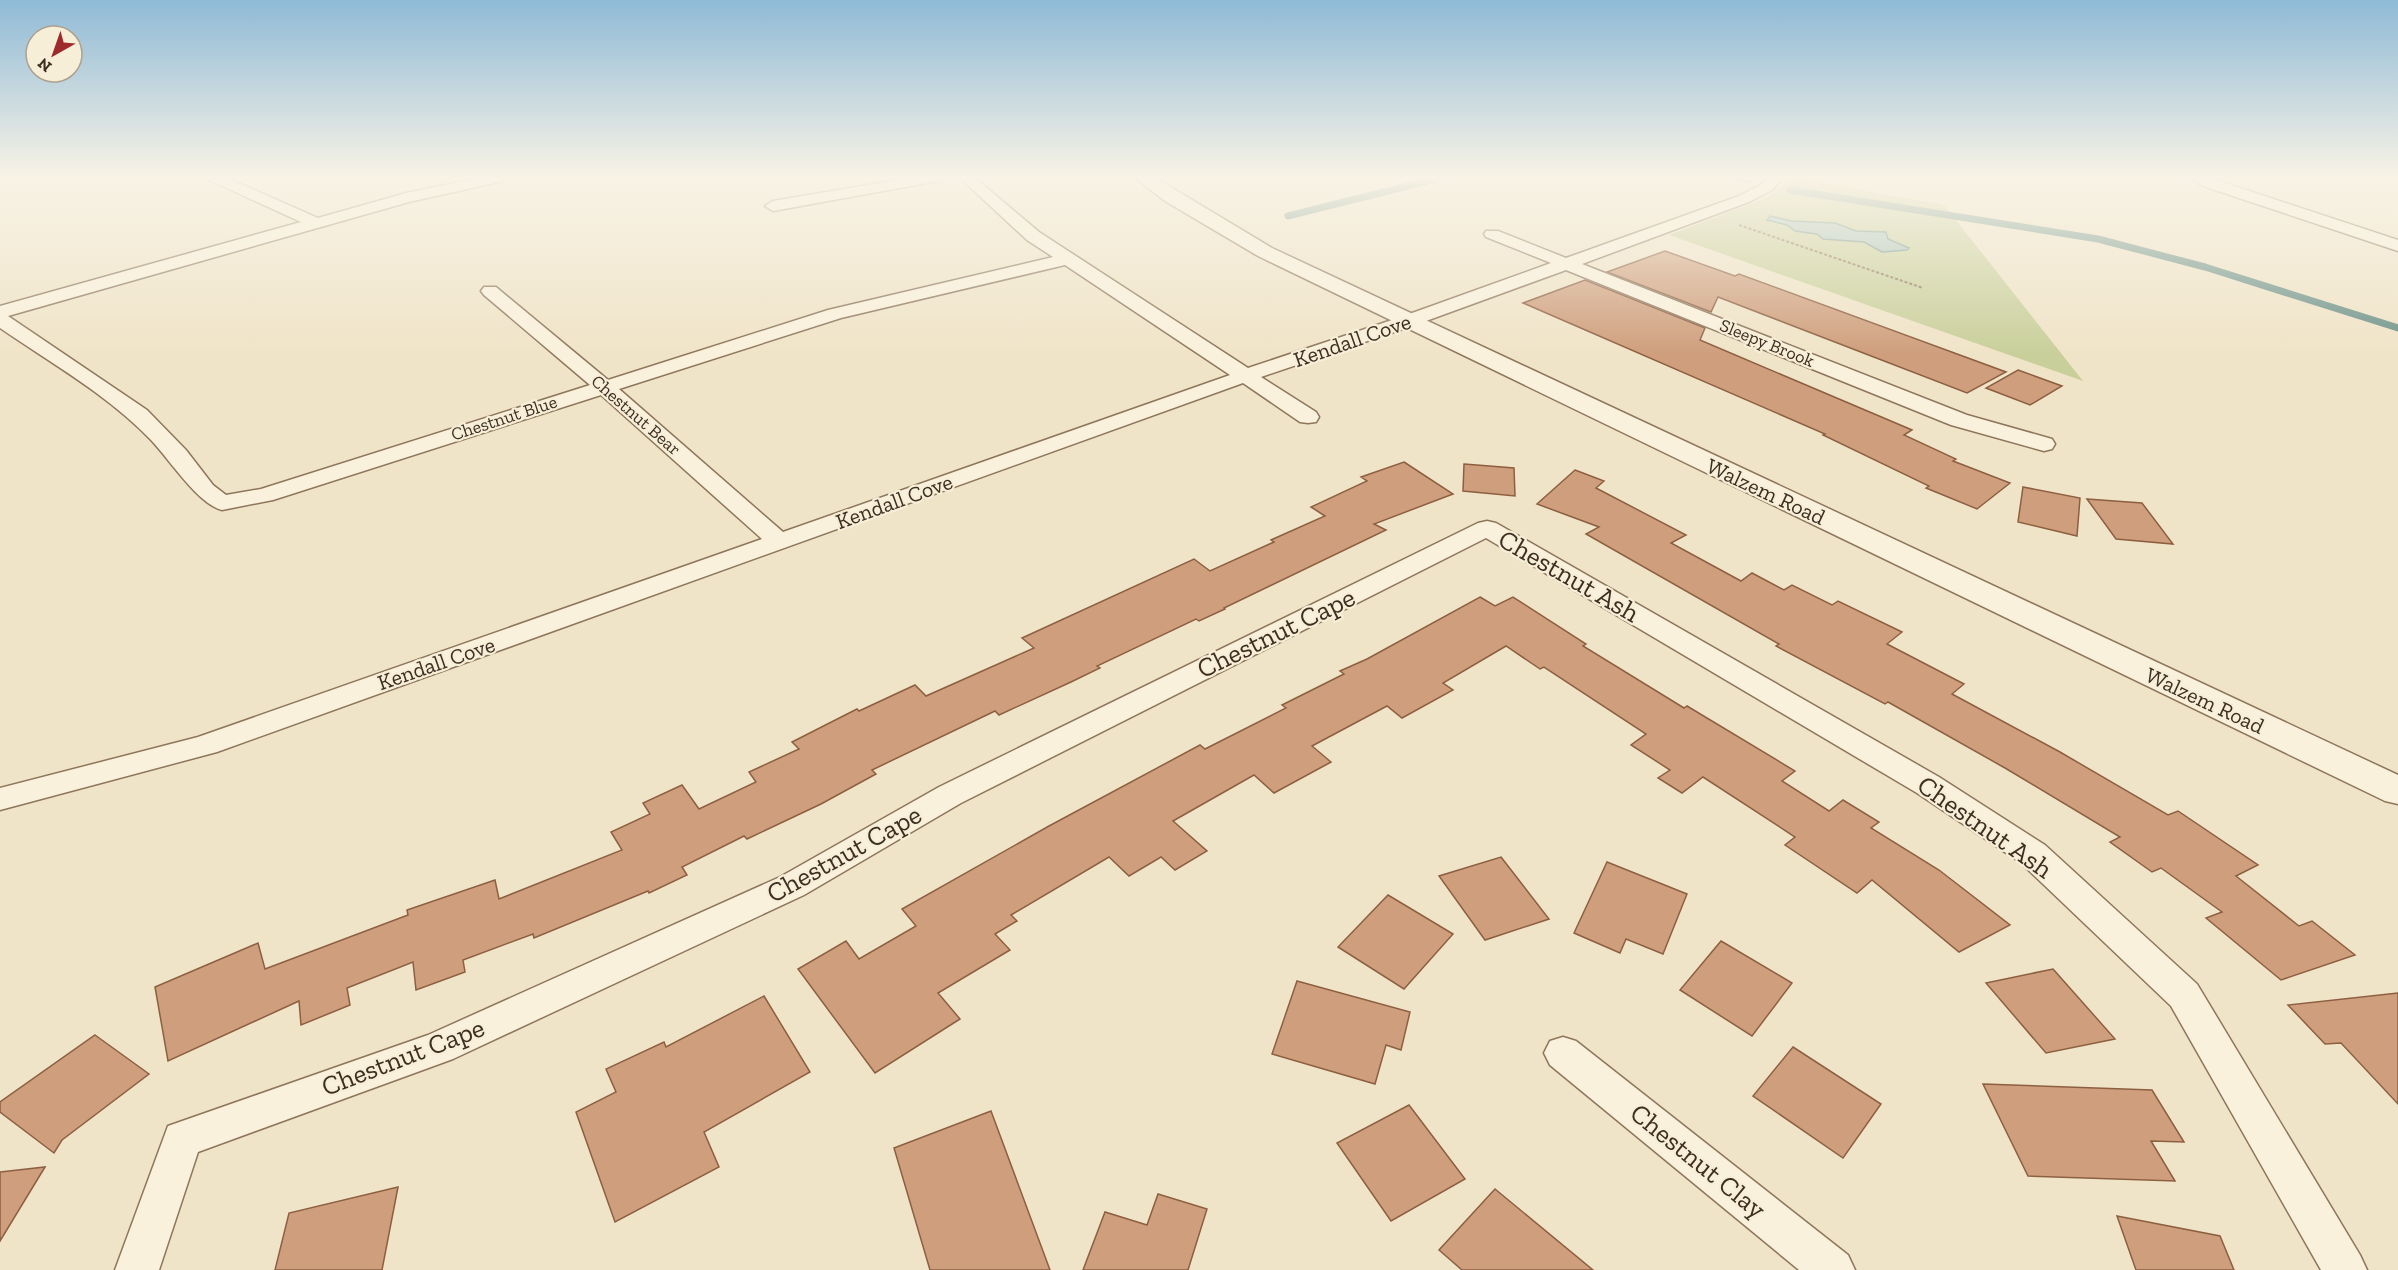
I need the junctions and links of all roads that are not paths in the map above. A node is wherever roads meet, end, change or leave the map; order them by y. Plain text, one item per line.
1 (269, 236) edge
2 (1033, 236) edge
3 (1238, 236) edge
4 (1498, 236) edge
5 (1644, 236) edge
6 (2369, 236) edge
7 (2398, 246) edge
8 (1067, 259) junction
9 (1570, 264) junction
10 (490, 291) dead end
11 (0, 312) edge
12 (0, 319) edge
13 (1408, 321) junction
14 (1245, 376) junction
15 (603, 386) junction
16 (1308, 417) dead end
17 (2044, 444) dead end
18 (1487, 528) joint
19 (780, 542) junction
20 (2398, 791) edge
21 (0, 799) edge
22 (1563, 1053) dead end
23 (137, 1270) edge
24 (1833, 1270) edge
25 (2345, 1270) edge

1 - 11 street
2 - 8 street
3 - 13 street, Walzem Road
4 - 9 street, Sleepy Brook
5 - 9 street, Kendall Cove
6 - 7 street
8 - 14 street
8 - 15 street, Chestnut Blue
9 - 13 street, Kendall Cove
9 - 17 street, Sleepy Brook
10 - 15 street, Chestnut Bear
12 - 15 street, Chestnut Blue
13 - 14 street, Kendall Cove
13 - 20 street, Walzem Road
14 - 16 street
14 - 19 street, Kendall Cove
15 - 19 street, Chestnut Bear
18 - 23 street, Chestnut Cape
18 - 25 street, Chestnut Ash
19 - 21 street, Kendall Cove
22 - 24 street, Chestnut Clay

